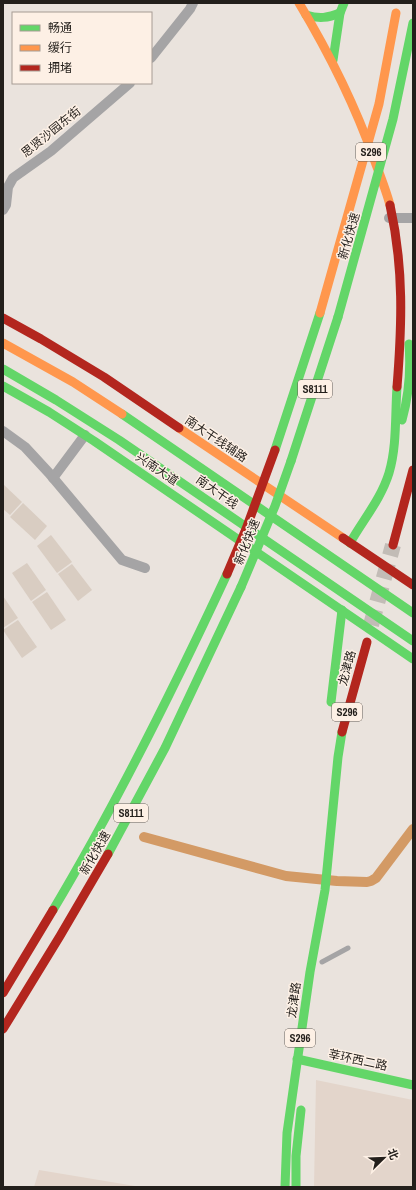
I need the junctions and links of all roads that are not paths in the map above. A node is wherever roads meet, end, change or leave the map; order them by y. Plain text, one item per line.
1 (193, 3) edge
2 (299, 3) edge
3 (344, 3) edge
4 (398, 3) edge
5 (340, 13) junction
6 (306, 15) junction
7 (413, 23) edge
8 (152, 57) edge
9 (333, 60) junction
10 (129, 84) edge
11 (3, 210) edge
12 (391, 218) junction
13 (413, 218) edge
14 (3, 318) edge
15 (3, 343) edge
16 (3, 369) edge
17 (3, 386) edge
18 (3, 431) edge
19 (85, 435) junction
20 (413, 470) edge
21 (53, 478) junction
22 (350, 543) junction
23 (393, 545) tunnel mouth
24 (145, 568) dead end
25 (413, 585) edge
26 (342, 610) junction
27 (413, 613) edge
28 (413, 641) edge
29 (366, 642) dead end
30 (413, 659) edge
31 (330, 702) dead end
32 (326, 890) junction
33 (348, 948) dead end
34 (322, 962) junction
35 (321, 973) dead end
36 (3, 993) edge
37 (3, 1029) edge
38 (297, 1059) junction
39 (413, 1085) edge
40 (302, 1099) dead end
41 (285, 1187) edge
42 (296, 1187) edge

1 - 8 street
2 - 6 main road, S296
3 - 5 main road
4 - 36 main road, 新化快速 / S8111, bridge
5 - 6 main road
5 - 9 main road
6 - 9 main road, S296
7 - 37 main road, 新化快速 / S8111, bridge
9 - 12 main road, S296
10 - 11 street, 思贤沙园东街
12 - 13 street
12 - 22 main road, S296
14 - 22 main road, 南大干线辅路
15 - 27 main road, 南大干线
16 - 28 main road, 南大干线
17 - 19 main road, 兴南大道
18 - 21 street
19 - 21 street
19 - 26 main road, 兴南大道
20 - 23 main road
21 - 24 street
22 - 25 main road, 南大干线辅路
26 - 30 main road, 兴南大道
26 - 31 main road
29 - 32 main road, 龙津路 / S296
32 - 34 main road, 龙津路 / S296
32 - 38 main road, 龙津路 / S296
33 - 34 lane
34 - 35 main road, 龙津路 / S296
38 - 39 main road, 莘环西二路
38 - 41 main road, 龙津路 / S296
40 - 42 main road

